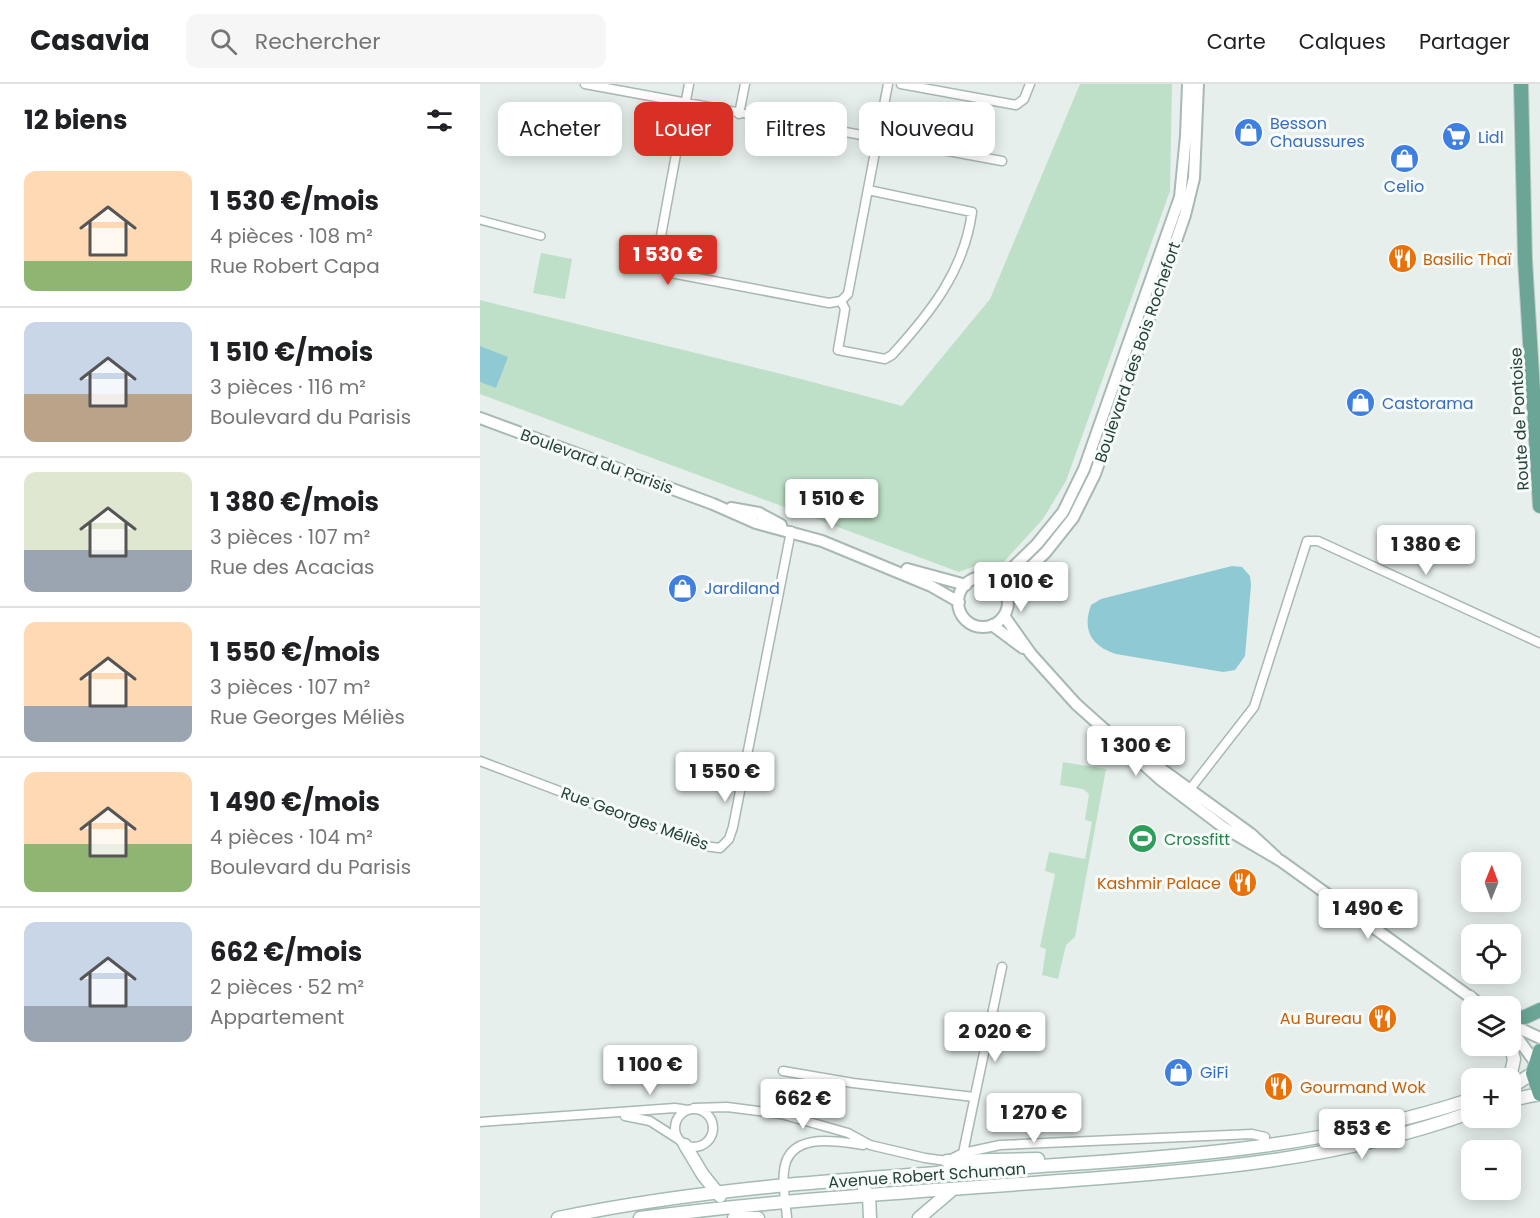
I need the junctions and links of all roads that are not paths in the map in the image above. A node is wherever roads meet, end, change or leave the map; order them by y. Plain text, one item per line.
1 (689, 84) edge
2 (745, 84) edge
3 (888, 84) edge
4 (901, 84) edge
5 (1030, 84) edge
6 (1188, 84) edge
7 (1198, 84) edge
8 (1521, 84) edge
9 (591, 85) edge
10 (676, 102) edge
11 (686, 102) edge
12 (885, 102) edge
13 (733, 113) edge
14 (740, 114) junction
15 (859, 136) edge
16 (676, 156) edge
17 (875, 156) edge
18 (974, 156) edge
19 (1002, 161) dead end
20 (868, 190) junction
21 (480, 220) edge
22 (541, 236) dead end
23 (843, 305) junction
24 (480, 418) edge
25 (1540, 506) edge
26 (791, 531) junction
27 (863, 557) junction
28 (966, 585) junction
29 (1002, 587) junction
30 (959, 602) junction
31 (1004, 616) junction
32 (992, 625) junction
33 (1540, 643) edge
34 (1031, 654) junction
35 (480, 761) edge
36 (1186, 794) junction
37 (1002, 967) dead end
38 (1466, 996) edge
39 (1540, 1010) edge
40 (1521, 1017) edge
41 (1521, 1030) edge
42 (1540, 1038) edge
43 (1521, 1041) edge
44 (1536, 1062) edge
45 (783, 1071) dead end
46 (1521, 1077) edge
47 (1540, 1094) edge
48 (974, 1097) junction
49 (1521, 1098) edge
50 (1461, 1102) edge
51 (691, 1109) junction
52 (613, 1114) junction
53 (1461, 1115) edge
54 (480, 1122) edge
55 (1268, 1141) junction
56 (683, 1143) junction
57 (870, 1145) junction
58 (963, 1153) junction
59 (947, 1161) junction
60 (1121, 1161) junction
61 (1241, 1165) junction
62 (856, 1179) junction
63 (785, 1185) junction
64 (952, 1190) junction
65 (715, 1192) junction
66 (869, 1195) junction
67 (786, 1201) junction
68 (732, 1212) edge
69 (558, 1218) edge
70 (640, 1218) edge
71 (758, 1218) edge
72 (787, 1218) edge
73 (870, 1218) edge
74 (919, 1218) edge

1 - 11 street
2 - 14 street
3 - 12 street
4 - 5 street
6 - 29 street, Boulevard des Bois Rochefort
7 - 29 street, Boulevard des Bois Rochefort
8 - 25 main road, Route de Pontoise
9 - 10 street
13 - 14 street
14 - 15 street
16 - 23 street
17 - 20 street
18 - 19 street
20 - 23 street
20 - 23 street
21 - 22 street
24 - 26 street, Boulevard du Parisis
26 - 27 street, Boulevard du Parisis
26 - 35 street, Rue Georges Méliès
27 - 28 street, Boulevard du Parisis
27 - 30 street, Boulevard du Parisis
28 - 29 street
28 - 30 street
29 - 31 street
30 - 32 street
31 - 32 street
31 - 34 street
32 - 34 street
33 - 36 street
34 - 36 street
36 - 38 street
37 - 48 street
39 - 40 main road
41 - 42 street
43 - 44 street
44 - 46 main road
44 - 47 main road
45 - 48 street
47 - 49 main road
48 - 58 street
50 - 55 main road, Avenue Robert Schuman
51 - 52 street
51 - 56 street
51 - 56 street
51 - 57 street
52 - 54 street
52 - 56 street
53 - 61 main road, Avenue Robert Schuman
55 - 58 street
55 - 60 main road, Avenue Robert Schuman
55 - 61 main road
56 - 65 main road
57 - 59 street
57 - 63 street
58 - 59 street
59 - 60 main road
60 - 62 main road, Avenue Robert Schuman
61 - 64 main road, Avenue Robert Schuman
62 - 63 main road, Avenue Robert Schuman
62 - 66 main road
63 - 65 main road, Avenue Robert Schuman
63 - 67 street
64 - 66 main road, Avenue Robert Schuman
64 - 74 main road
65 - 68 main road
65 - 69 main road, Avenue Robert Schuman
66 - 67 main road, Avenue Robert Schuman
66 - 73 main road
67 - 68 main road, Avenue Robert Schuman
67 - 72 street
68 - 70 main road, Avenue Robert Schuman
68 - 71 main road

